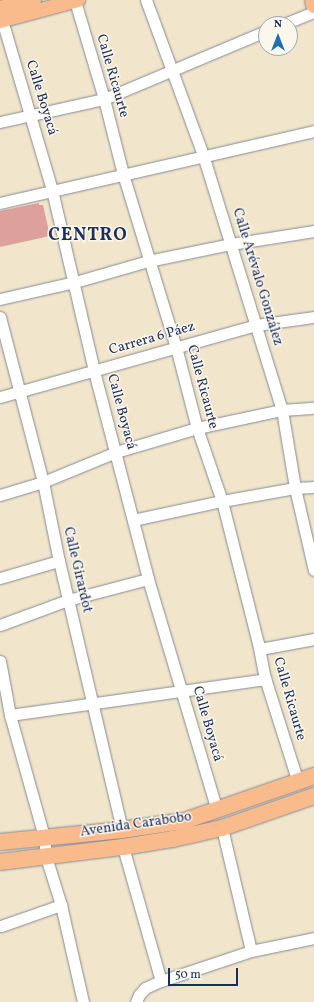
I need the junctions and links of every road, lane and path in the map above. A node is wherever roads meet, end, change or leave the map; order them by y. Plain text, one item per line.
1 (34, 0) edge
2 (77, 0) edge
3 (146, 0) edge
4 (313, 0) edge
5 (314, 5) edge
6 (314, 12) edge
7 (1, 16) edge
8 (298, 18) edge
9 (258, 34) edge
10 (172, 70) junction
11 (104, 99) junction
12 (31, 116) junction
13 (0, 122) edge
14 (314, 131) edge
15 (203, 156) junction
16 (123, 174) junction
17 (52, 190) junction
18 (0, 203) edge
19 (314, 231) edge
20 (230, 244) junction
21 (148, 261) junction
22 (74, 282) junction
23 (0, 300) edge
24 (0, 317) edge
25 (314, 317) edge
26 (256, 325) junction
27 (176, 347) junction
28 (94, 371) junction
29 (20, 392) junction
30 (0, 398) edge
31 (314, 408) edge
32 (282, 410) junction
33 (197, 428) junction
34 (116, 452) junction
35 (43, 482) junction
36 (314, 487) edge
37 (295, 488) junction
38 (0, 495) edge
39 (222, 501) junction
40 (133, 520) junction
41 (59, 561) junction
42 (314, 570) edge
43 (0, 578) edge
44 (148, 579) junction
45 (68, 600) junction
46 (0, 625) edge
47 (314, 639) edge
48 (260, 649) junction
49 (0, 661) edge
50 (265, 679) junction
51 (182, 691) junction
52 (93, 704) junction
53 (10, 715) junction
54 (314, 776) edge
55 (298, 782) junction
56 (314, 796) edge
57 (217, 810) junction
58 (222, 828) junction
59 (122, 830) junction
60 (44, 837) junction
61 (0, 842) edge
62 (123, 847) junction
63 (46, 857) junction
64 (0, 862) edge
65 (61, 905) junction
66 (1, 926) edge
67 (314, 938) edge
68 (251, 951) junction
69 (161, 981) junction
70 (83, 1002) edge
71 (136, 1002) edge

1 - 7 main road
2 - 7 main road
2 - 11 street, Calle Ricaurte
3 - 10 street, Calle Arévalo González
4 - 5 highway
6 - 8 street
7 - 12 street, Calle Boyacá
9 - 10 street
10 - 11 street
10 - 15 street, Calle Arévalo González
11 - 12 street
11 - 16 street, Calle Ricaurte
12 - 13 street
12 - 17 street, Calle Boyacá
14 - 15 street
15 - 16 street
15 - 20 street, Calle Arévalo González
16 - 17 street
16 - 21 street, Calle Ricaurte
17 - 18 street
17 - 22 street, Calle Boyacá
19 - 20 street
20 - 21 street
20 - 26 street, Calle Arévalo González
21 - 22 street
21 - 27 street, Calle Ricaurte
22 - 23 street
22 - 28 street, Calle Boyacá
24 - 29 street, Calle Girardot
25 - 26 street, Carrera 6 Páez
26 - 27 street, Carrera 6 Páez
26 - 32 street, Calle Arévalo González
27 - 28 street, Carrera 6 Páez
27 - 33 street, Calle Ricaurte
28 - 29 street, Carrera 6 Páez
28 - 34 street, Calle Boyacá
29 - 30 street, Carrera 6 Páez
29 - 35 street, Calle Girardot
31 - 32 street
32 - 33 street
32 - 37 street, Calle Arévalo González
33 - 34 street
33 - 39 street, Calle Ricaurte
34 - 35 street
34 - 40 street, Calle Boyacá
35 - 38 street
35 - 41 street, Calle Girardot
36 - 37 street
37 - 39 street
37 - 42 street, Calle Arévalo González
39 - 40 street
39 - 48 street, Calle Ricaurte
40 - 44 street, Calle Boyacá
41 - 43 street
41 - 45 street, Calle Girardot
44 - 45 street
44 - 51 street, Calle Boyacá
45 - 46 street
45 - 52 street, Calle Girardot
47 - 48 street
48 - 50 street, Calle Ricaurte
49 - 53 street
50 - 51 street
50 - 55 street, Calle Ricaurte
51 - 52 street
51 - 57 street, Calle Boyacá
52 - 53 street
52 - 59 street, Calle Girardot
53 - 60 street
54 - 55 highway, Avenida Carabobo
55 - 57 highway, Avenida Carabobo
56 - 58 highway, Avenida Carabobo
57 - 59 highway, Avenida Carabobo
58 - 62 highway, Avenida Carabobo
58 - 68 street
59 - 60 highway, Avenida Carabobo
60 - 61 highway, Avenida Carabobo
60 - 63 street
62 - 63 highway, Avenida Carabobo
62 - 69 street
63 - 64 highway, Avenida Carabobo
63 - 65 street
65 - 66 street
65 - 70 street
67 - 68 street
68 - 69 street
69 - 71 street

